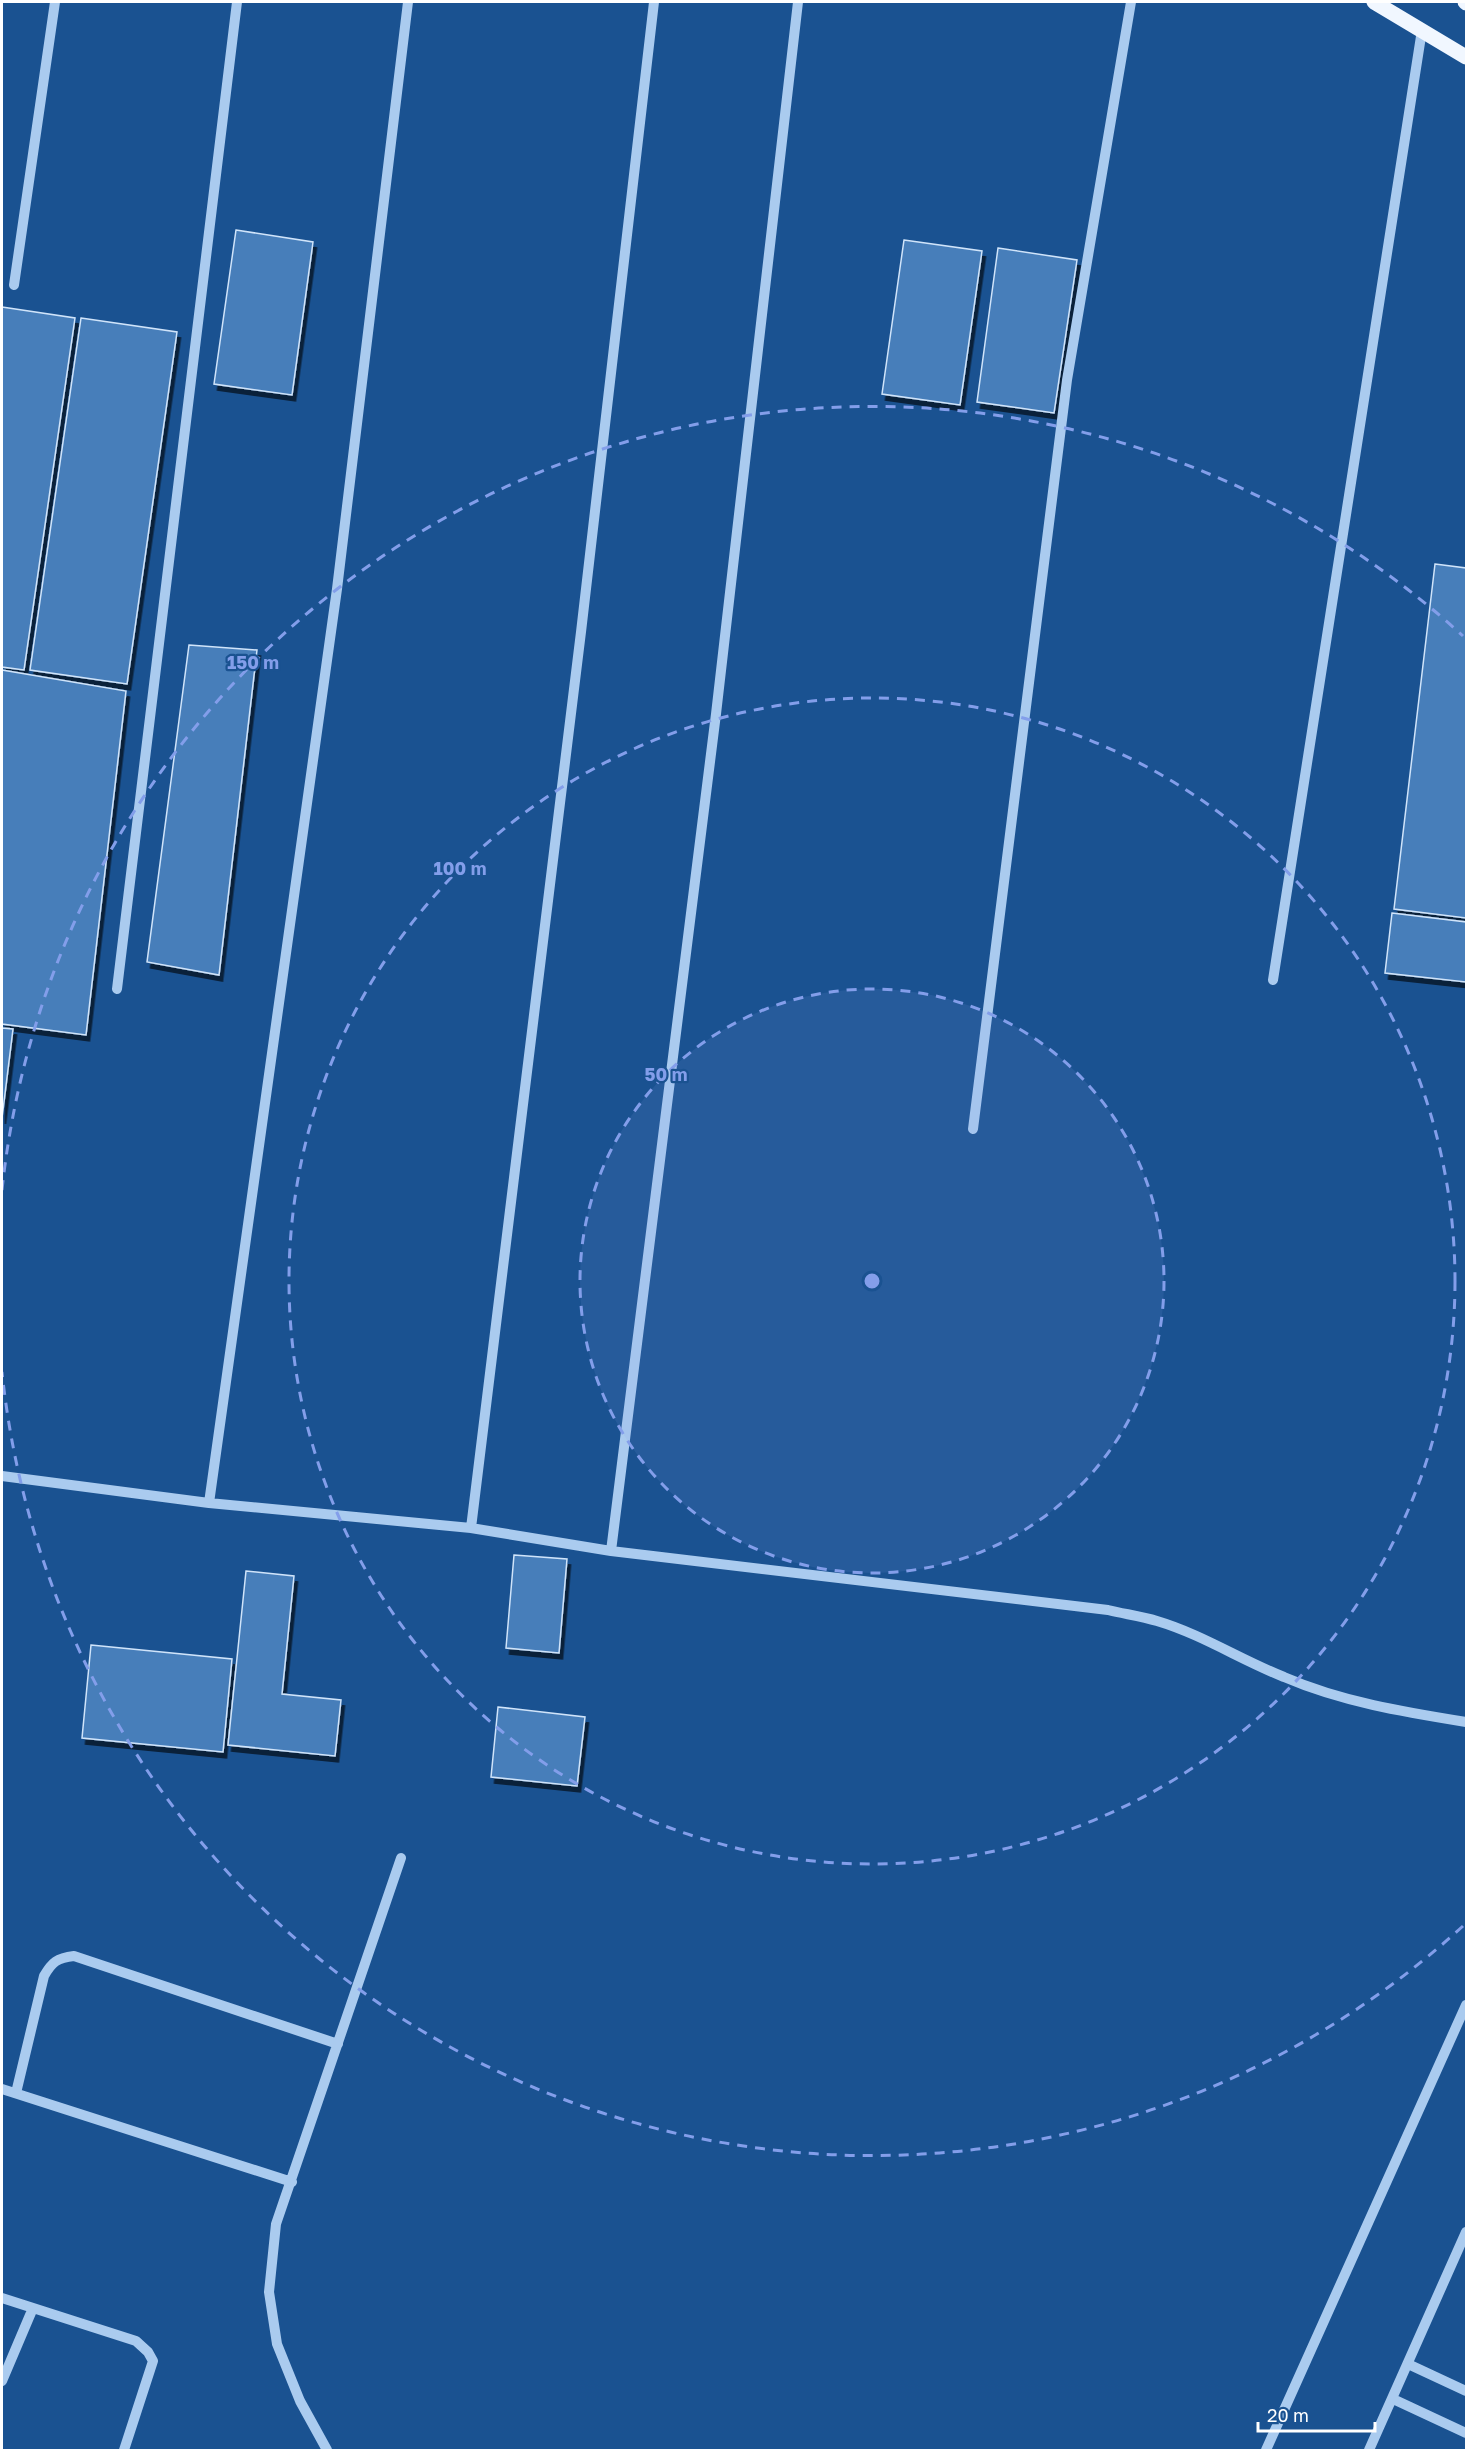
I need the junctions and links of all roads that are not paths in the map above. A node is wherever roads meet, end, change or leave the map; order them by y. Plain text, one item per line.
1 (55, 2) edge
2 (237, 2) edge
3 (408, 2) edge
4 (654, 2) edge
5 (798, 2) edge
6 (1131, 2) edge
7 (1374, 2) edge
8 (1422, 30) junction
9 (1467, 57) edge
10 (14, 285) dead end
11 (1273, 980) dead end
12 (117, 989) dead end
13 (973, 1129) dead end
14 (2, 1476) edge
15 (209, 1503) junction
16 (471, 1528) junction
17 (611, 1551) junction
18 (1467, 1722) edge
19 (401, 1858) dead end
20 (1467, 2006) edge
21 (338, 2044) junction
22 (2, 2089) edge
23 (16, 2093) junction
24 (292, 2182) junction
25 (1467, 2232) edge
26 (2, 2298) edge
27 (33, 2308) junction
28 (1408, 2364) junction
29 (2, 2381) edge
30 (1467, 2391) edge
31 (1393, 2399) junction
32 (1467, 2433) edge
33 (124, 2451) edge
34 (327, 2451) edge
35 (1266, 2451) edge
36 (1369, 2451) edge

1 - 10 street
2 - 12 street
3 - 15 street
4 - 16 street
5 - 17 street
6 - 13 street
7 - 8 main road
8 - 9 main road
8 - 11 street
14 - 15 street
15 - 16 street
16 - 17 street
17 - 18 street
19 - 21 street
20 - 35 street
21 - 23 street
21 - 24 street
22 - 23 street
23 - 24 street
24 - 34 street
25 - 28 street
26 - 27 street
27 - 29 street
27 - 33 street
28 - 30 street
28 - 31 street
31 - 32 street
31 - 36 street

